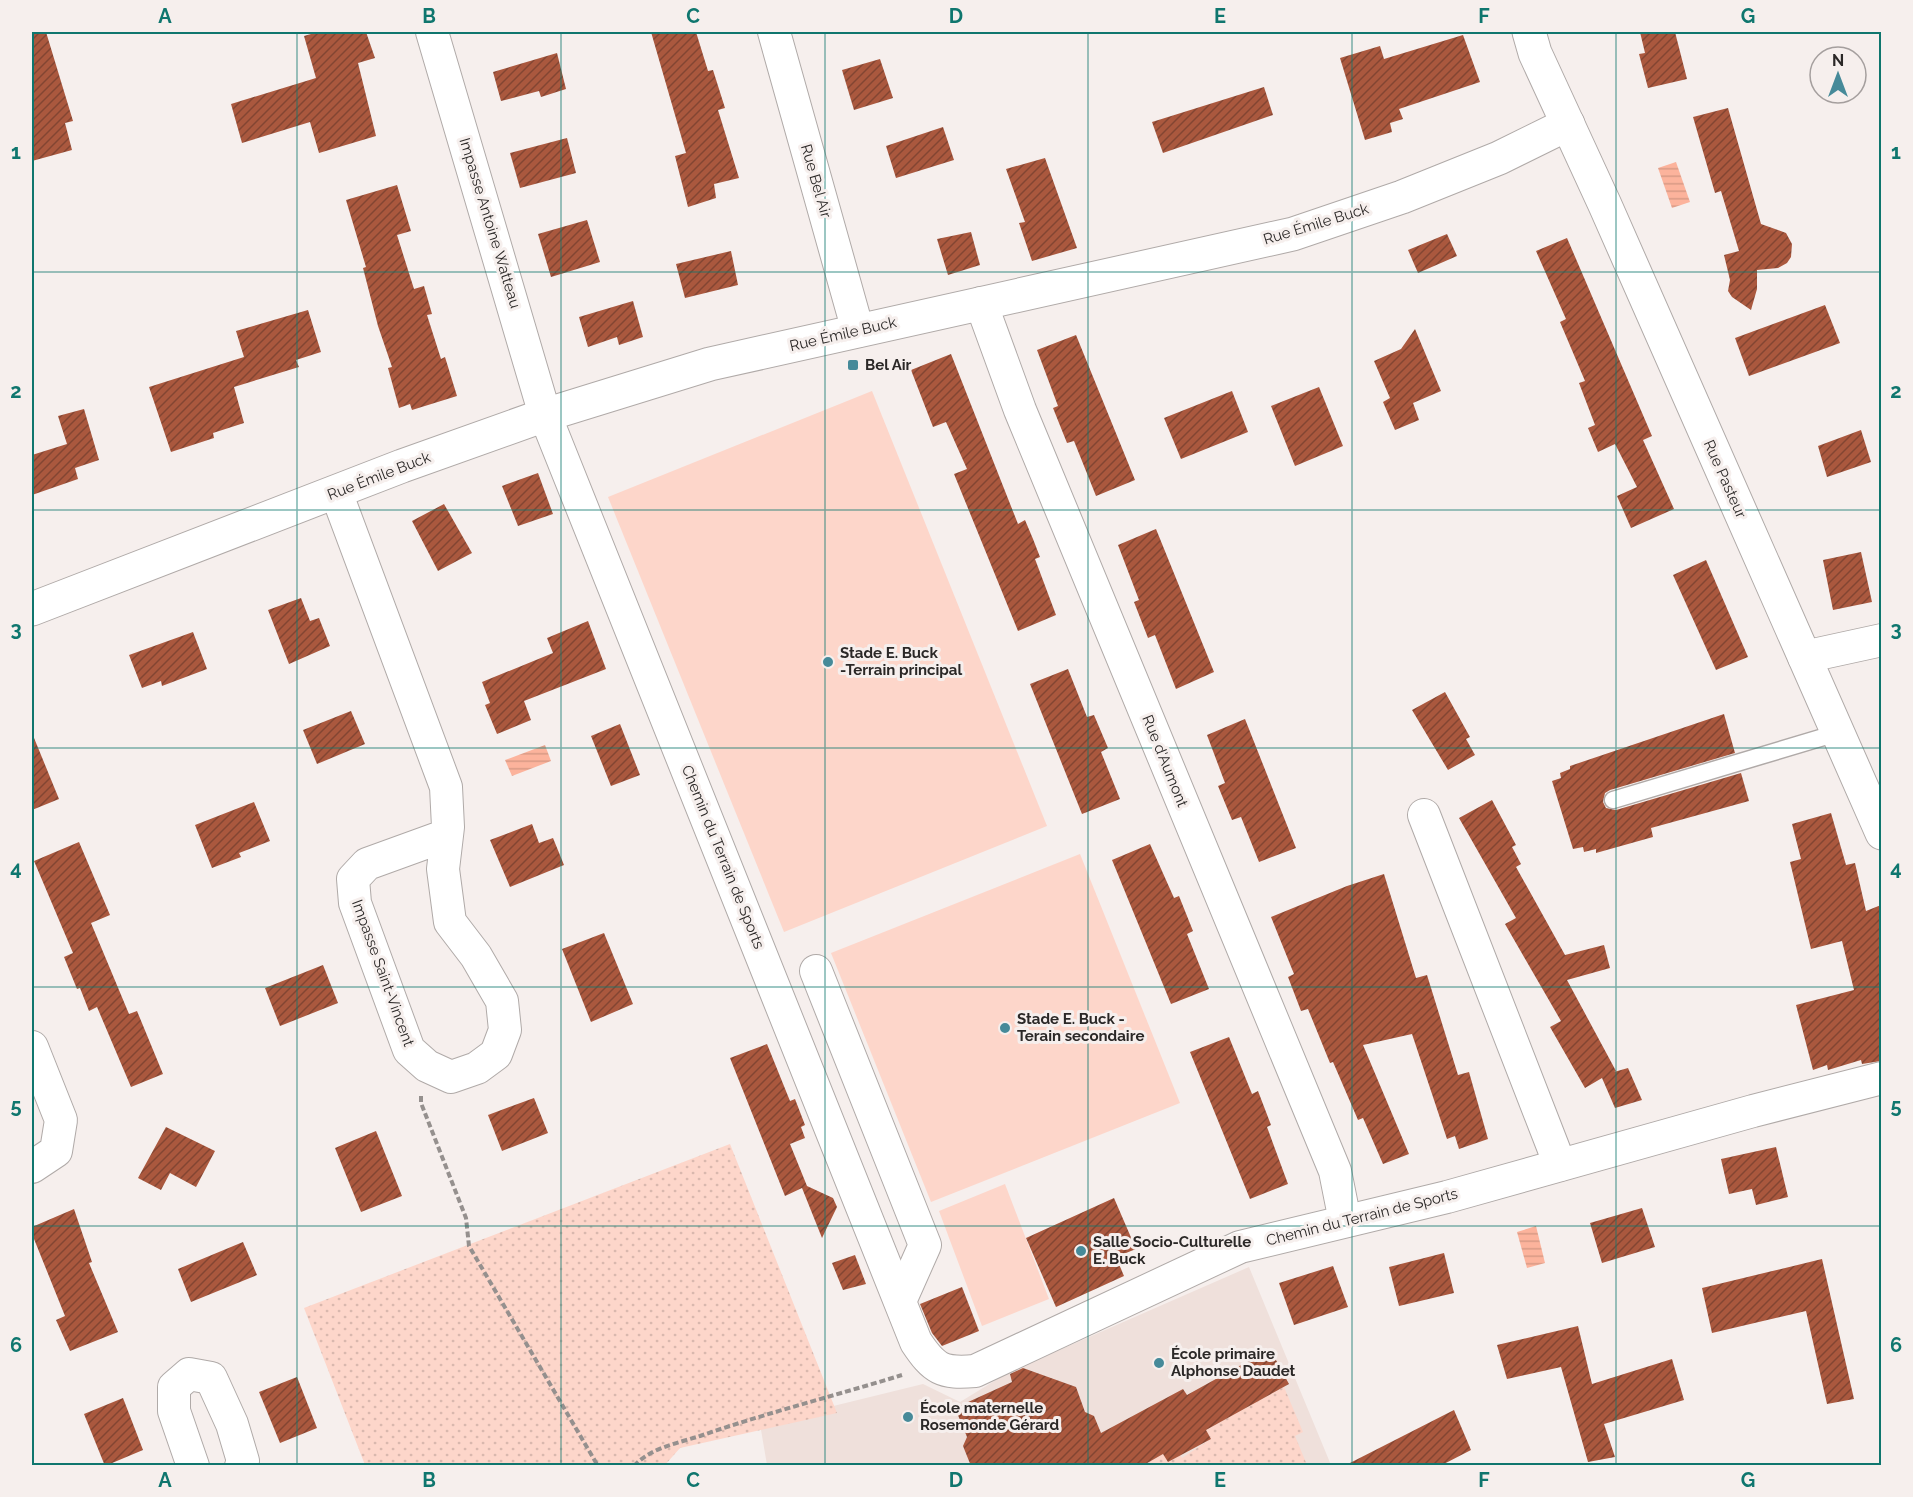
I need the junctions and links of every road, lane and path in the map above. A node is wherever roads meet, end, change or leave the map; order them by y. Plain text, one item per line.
1 (432, 32) edge
2 (774, 32) edge
3 (1529, 32) edge
4 (1568, 124) junction
5 (981, 303) junction
6 (858, 331) junction
7 (545, 415) junction
8 (336, 492) junction
9 (32, 609) edge
10 (1881, 640) edge
11 (1803, 657) junction
12 (1837, 734) junction
13 (1613, 800) dead end
14 (1424, 815) dead end
15 (1881, 833) edge
16 (447, 835) junction
17 (816, 970) dead end
18 (32, 1047) edge
19 (427, 1066) junction
20 (1881, 1078) edge
21 (1560, 1166) junction
22 (32, 1167) edge
23 (1345, 1221) junction
24 (901, 1299) junction
25 (931, 1365) junction
26 (193, 1466) edge
27 (241, 1466) edge
28 (598, 1466) edge
29 (634, 1466) edge

1 - 7 street, Impasse Antoine Watteau
2 - 6 street, Rue Bel Air
3 - 4 street
4 - 5 street, Rue Émile Buck
4 - 11 street, Rue Pasteur
5 - 6 street, Rue Émile Buck
5 - 23 street, Rue d'Aumont
6 - 7 street, Rue Émile Buck
7 - 8 street, Rue Émile Buck
7 - 24 street, Chemin du Terrain de Sports
8 - 9 street, Rue Émile Buck
8 - 16 street, Impasse Saint-Vincent
10 - 11 street
11 - 12 street, Rue Pasteur
12 - 13 lane
12 - 15 street, Rue Pasteur
14 - 21 street
16 - 19 street, Impasse Saint-Vincent
16 - 19 street, Impasse Saint-Vincent
17 - 24 street
18 - 22 street
19 - 28 path
20 - 21 street, Chemin du Terrain de Sports
21 - 23 street, Chemin du Terrain de Sports
23 - 25 street, Chemin du Terrain de Sports
24 - 25 street, Chemin du Terrain de Sports
25 - 29 path
26 - 27 street

